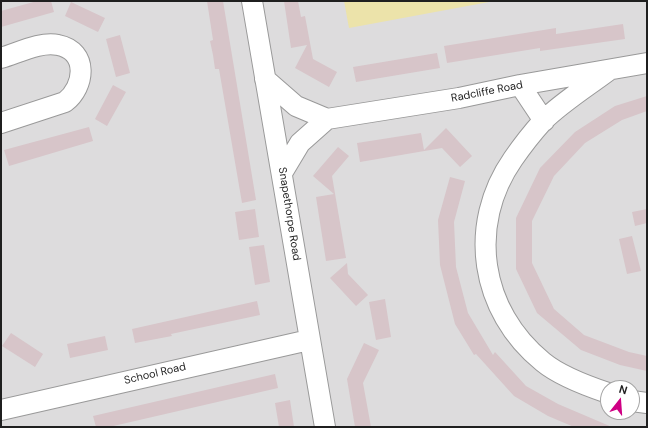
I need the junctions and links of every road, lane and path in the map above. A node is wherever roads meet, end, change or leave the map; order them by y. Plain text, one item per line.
1 (252, 1) edge
2 (1, 58) edge
3 (647, 63) edge
4 (608, 71) junction
5 (265, 79) junction
6 (520, 85) junction
7 (327, 119) junction
8 (544, 121) junction
9 (1, 123) edge
10 (282, 174) junction
11 (309, 340) junction
12 (600, 390) edge
13 (1, 410) edge
14 (325, 427) edge

1 - 5 street, Snapethorpe Road
2 - 9 street
3 - 4 street, Radcliffe Road
4 - 6 street, Radcliffe Road
4 - 8 street
5 - 7 street
5 - 10 street, Snapethorpe Road
6 - 7 street, Radcliffe Road
6 - 8 street
7 - 10 street
8 - 12 street
10 - 11 street, Snapethorpe Road
11 - 13 street, School Road
11 - 14 street, Snapethorpe Road

